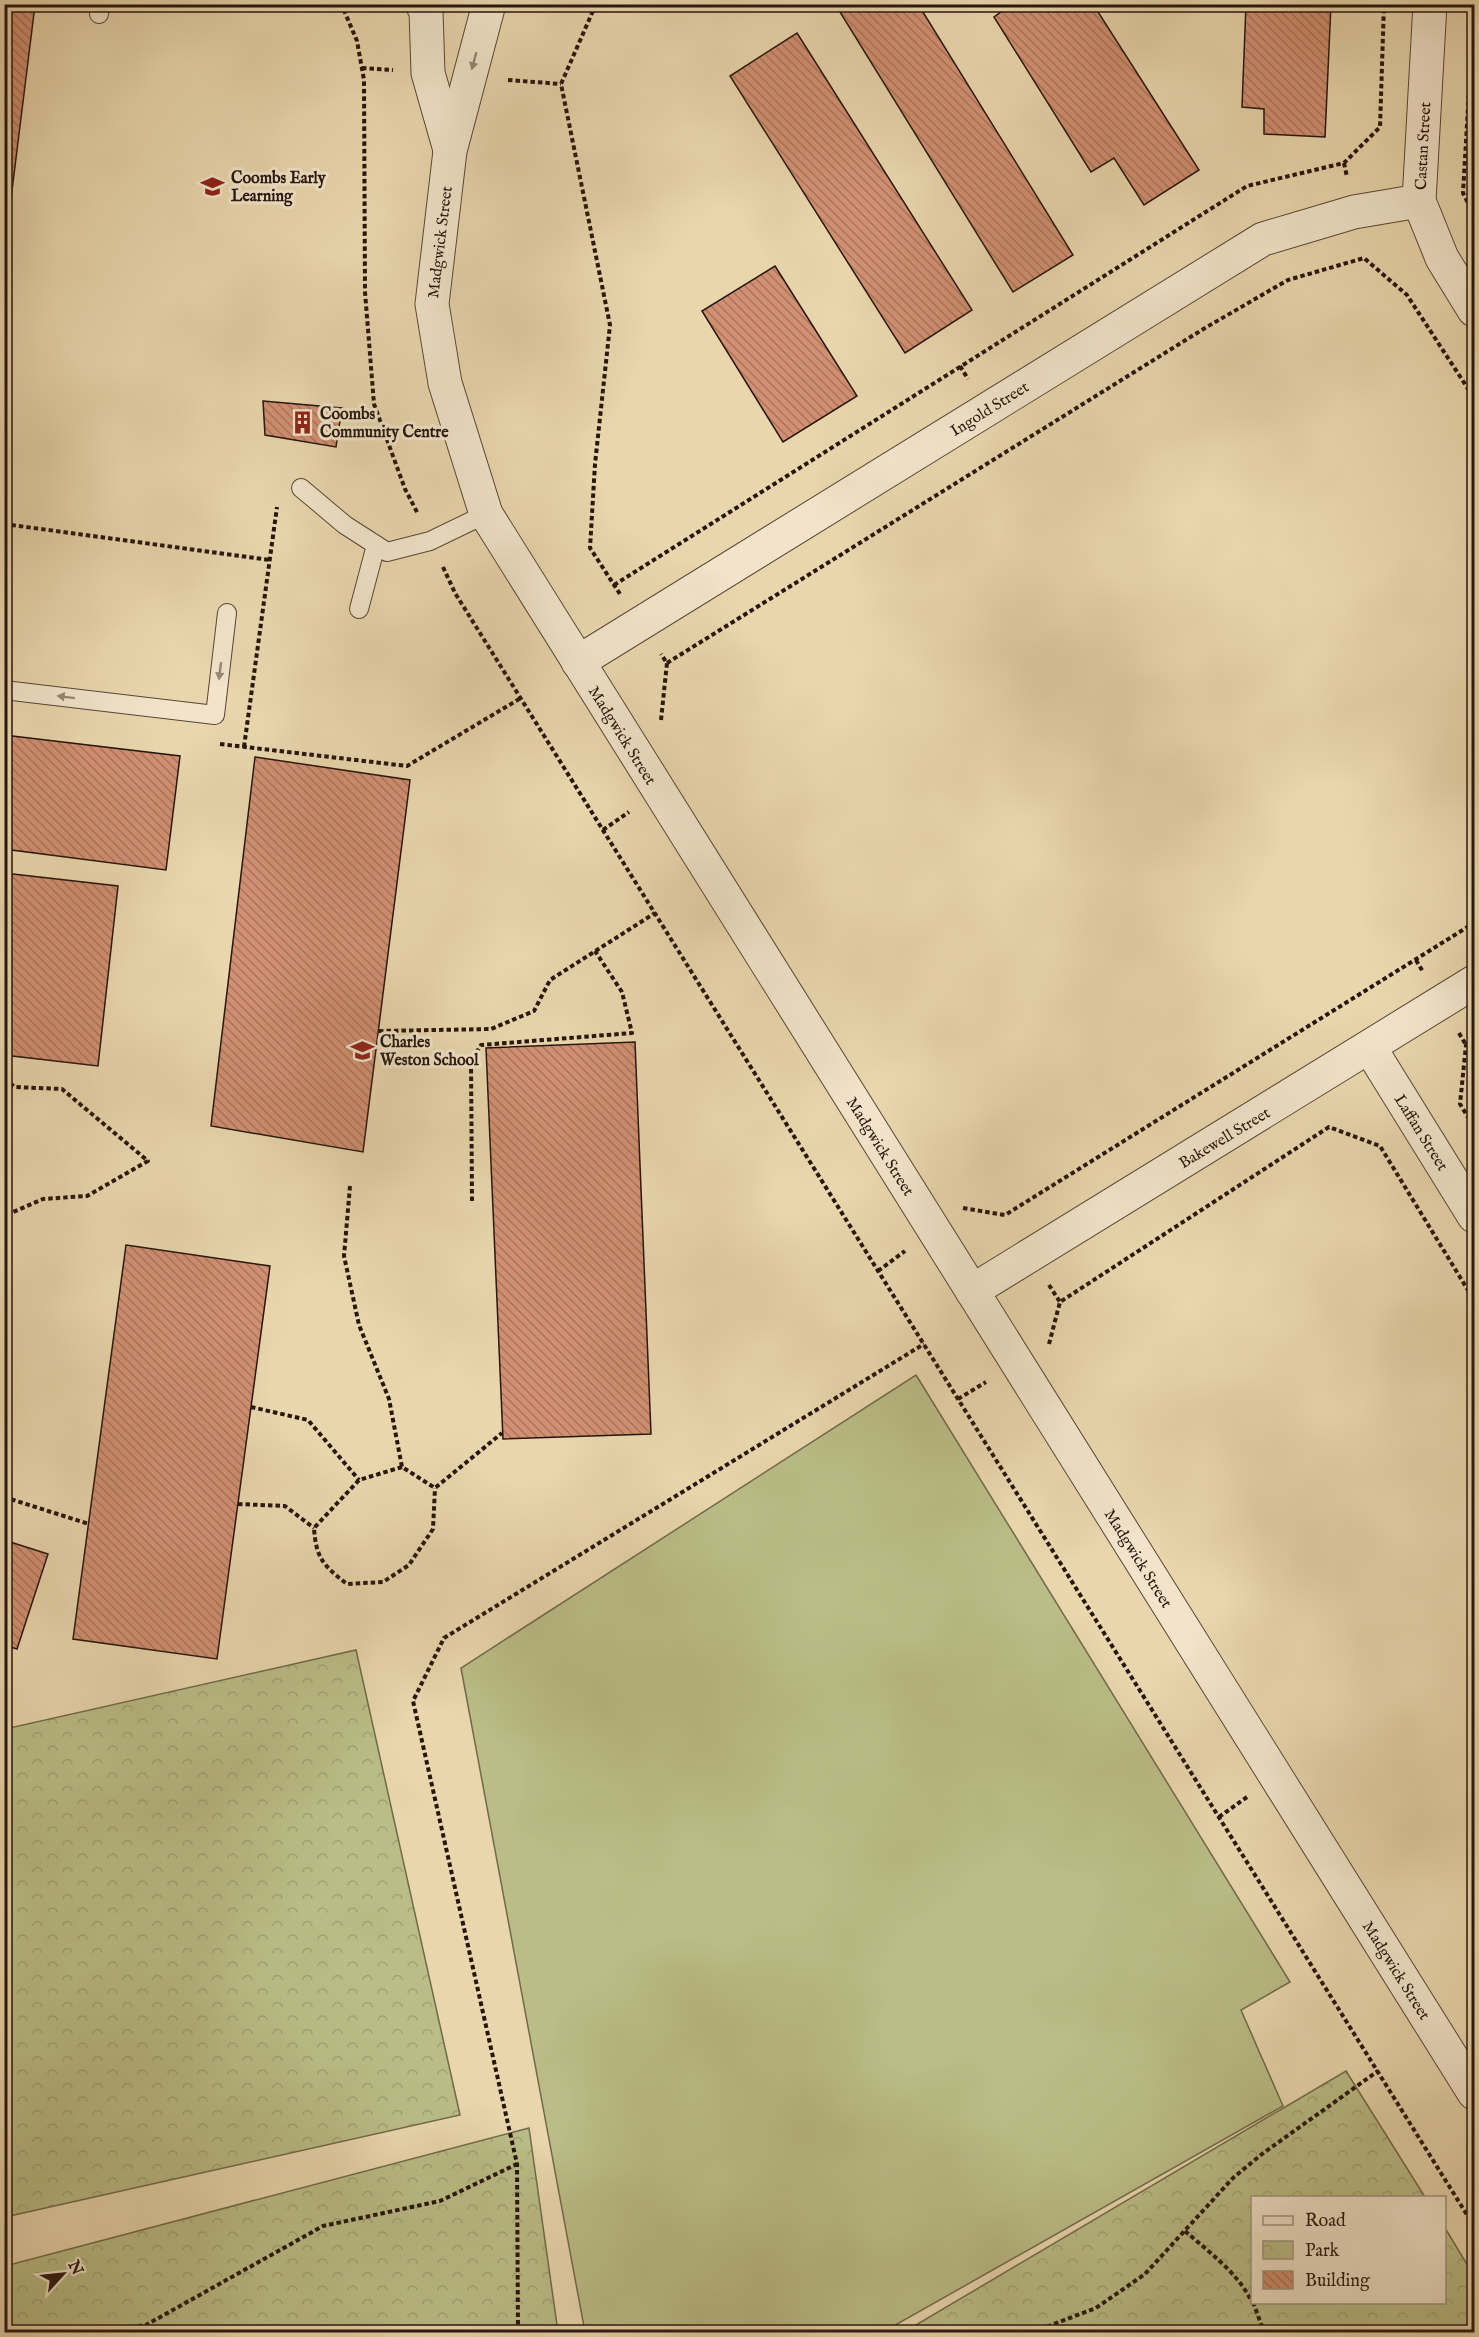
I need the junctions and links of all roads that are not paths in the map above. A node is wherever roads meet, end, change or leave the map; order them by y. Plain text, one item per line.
1 (422, 4) edge
2 (489, 4) edge
3 (1430, 4) edge
4 (450, 151) junction
5 (1419, 201) junction
6 (1474, 310) edge
7 (301, 489) dead end
8 (486, 514) junction
9 (376, 545) junction
10 (359, 609) dead end
11 (227, 613) dead end
12 (578, 662) junction
13 (4, 690) edge
14 (1474, 982) edge
15 (1370, 1048) junction
16 (1474, 1216) edge
17 (972, 1292) junction
18 (1474, 2093) edge

1 - 4 street, Madgwick Street
2 -> 4 street, Madgwick Street
3 - 5 street, Castan Street
4 - 8 street, Madgwick Street
5 - 6 street, Castan Street
5 - 12 street, Ingold Street
7 - 9 lane
8 - 9 lane
8 - 12 street, Madgwick Street
9 - 10 lane
11 -> 13 lane
12 - 17 street, Madgwick Street
14 - 15 street, Bakewell Street
15 - 16 street, Laffan Street
15 - 17 street, Bakewell Street
17 - 18 street, Madgwick Street

